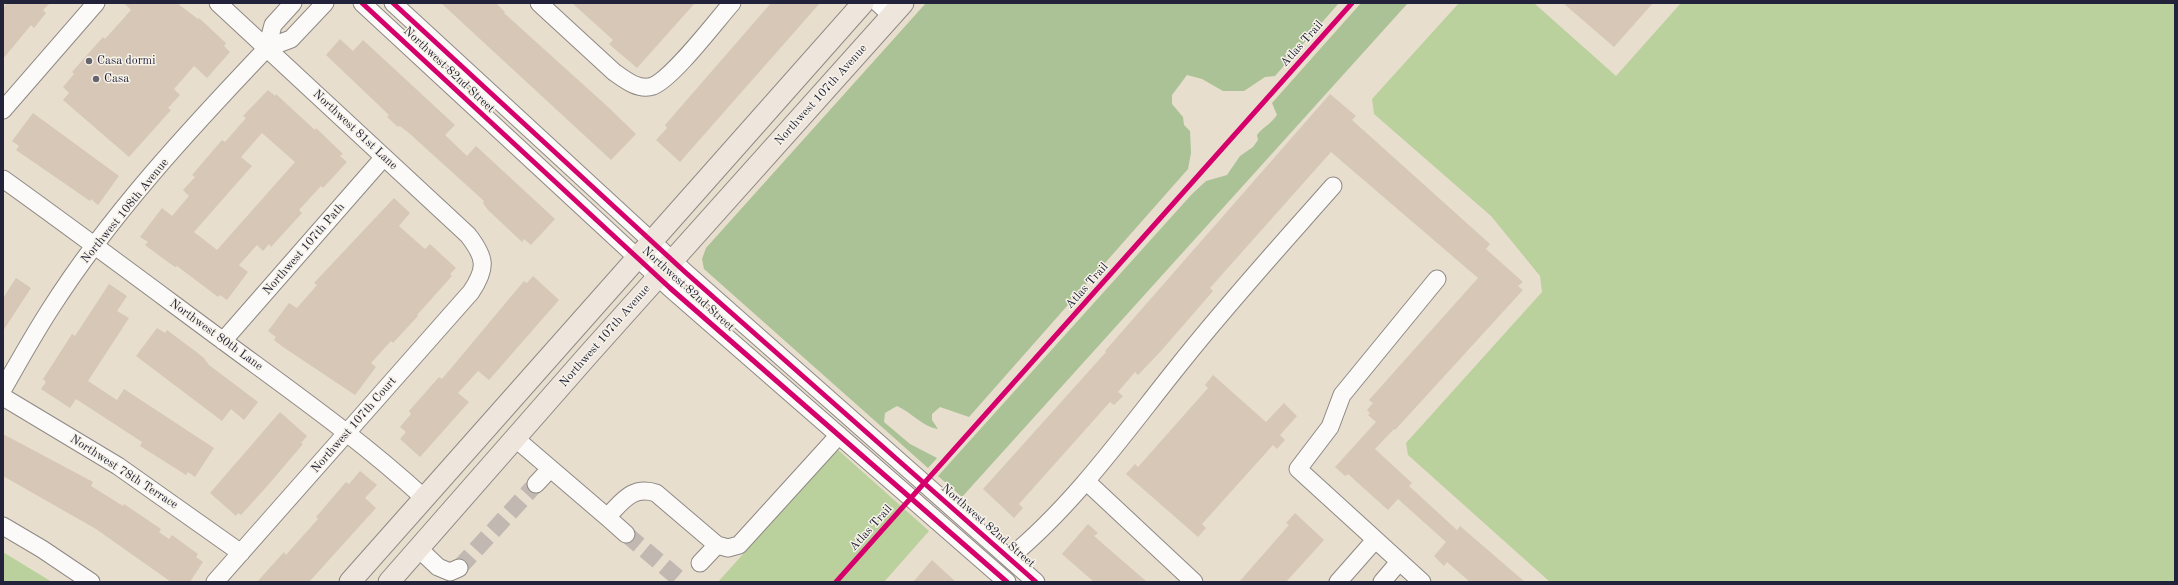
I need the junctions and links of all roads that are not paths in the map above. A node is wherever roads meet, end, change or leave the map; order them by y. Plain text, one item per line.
1 (96, 3) edge
2 (218, 3) edge
3 (293, 3) edge
4 (325, 3) edge
5 (362, 3) edge
6 (393, 3) edge
7 (539, 3) edge
8 (732, 3) edge
9 (863, 3) edge
10 (891, 7) edge
11 (267, 48) junction
12 (3, 110) edge
13 (384, 157) junction
14 (3, 179) edge
15 (1333, 186) dead end
16 (652, 242) junction
17 (96, 245) junction
18 (638, 258) junction
19 (673, 261) junction
20 (483, 264) joint
21 (658, 276) junction
22 (1437, 279) dead end
23 (223, 341) junction
24 (3, 389) edge
25 (3, 397) edge
26 (348, 432) junction
27 (839, 435) junction
28 (516, 439) junction
29 (550, 469) junction
30 (1086, 481) junction
31 (536, 484) tunnel mouth
32 (424, 498) junction
33 (607, 517) junction
34 (3, 526) edge
35 (626, 534) tunnel mouth
36 (1375, 540) junction
37 (717, 545) junction
38 (419, 549) junction
39 (241, 553) junction
40 (1009, 558) junction
41 (1399, 562) junction
42 (700, 563) dead end
43 (459, 568) dead end
44 (91, 582) edge
45 (215, 582) edge
46 (350, 582) edge
47 (390, 582) edge
48 (1007, 582) edge
49 (1036, 582) edge
50 (1194, 582) edge
51 (1338, 582) edge
52 (1382, 582) edge
53 (1422, 582) edge

1 - 12 street
2 - 11 street, Northwest 81st Lane
3 - 11 street, Northwest 108th Avenue
4 - 11 street, Northwest 108th Avenue
5 - 18 street, Northwest 82nd Street
6 - 16 street, Northwest 82nd Street
7 - 8 street
9 - 16 main road
10 - 19 main road, Northwest 107th Avenue
11 - 13 street, Northwest 81st Lane
11 - 17 street, Northwest 108th Avenue
13 - 20 street, Northwest 81st Lane
13 - 23 street, Northwest 107th Path
14 - 17 street, Northwest 80th Lane
15 - 30 street
16 - 18 main road
16 - 19 street, Northwest 82nd Street
17 - 23 street, Northwest 80th Lane
17 - 24 street, Northwest 108th Avenue
18 - 21 street, Northwest 82nd Street
18 - 32 main road
19 - 21 main road, Northwest 107th Avenue
19 - 40 street, Northwest 82nd Street
20 - 26 street, Northwest 107th Court
21 - 27 street, Northwest 82nd Street
21 - 28 main road, Northwest 107th Avenue
22 - 36 street
23 - 26 street, Northwest 80th Lane
25 - 39 street, Northwest 78th Terrace
26 - 32 street, Northwest 80th Lane
26 - 39 street, Northwest 107th Court
27 - 37 street
27 - 48 street, Northwest 82nd Street
28 - 29 street
28 - 38 main road, Northwest 107th Avenue
29 - 31 street
29 - 33 street
30 - 40 street
30 - 50 street
32 - 46 main road
33 - 35 street
33 - 37 street
34 - 44 street
36 - 41 street
36 - 51 street
37 - 42 street
38 - 43 street
38 - 47 main road, Northwest 107th Avenue
39 - 45 street, Northwest 107th Court
40 - 49 street, Northwest 82nd Street
41 - 52 street
41 - 53 street

